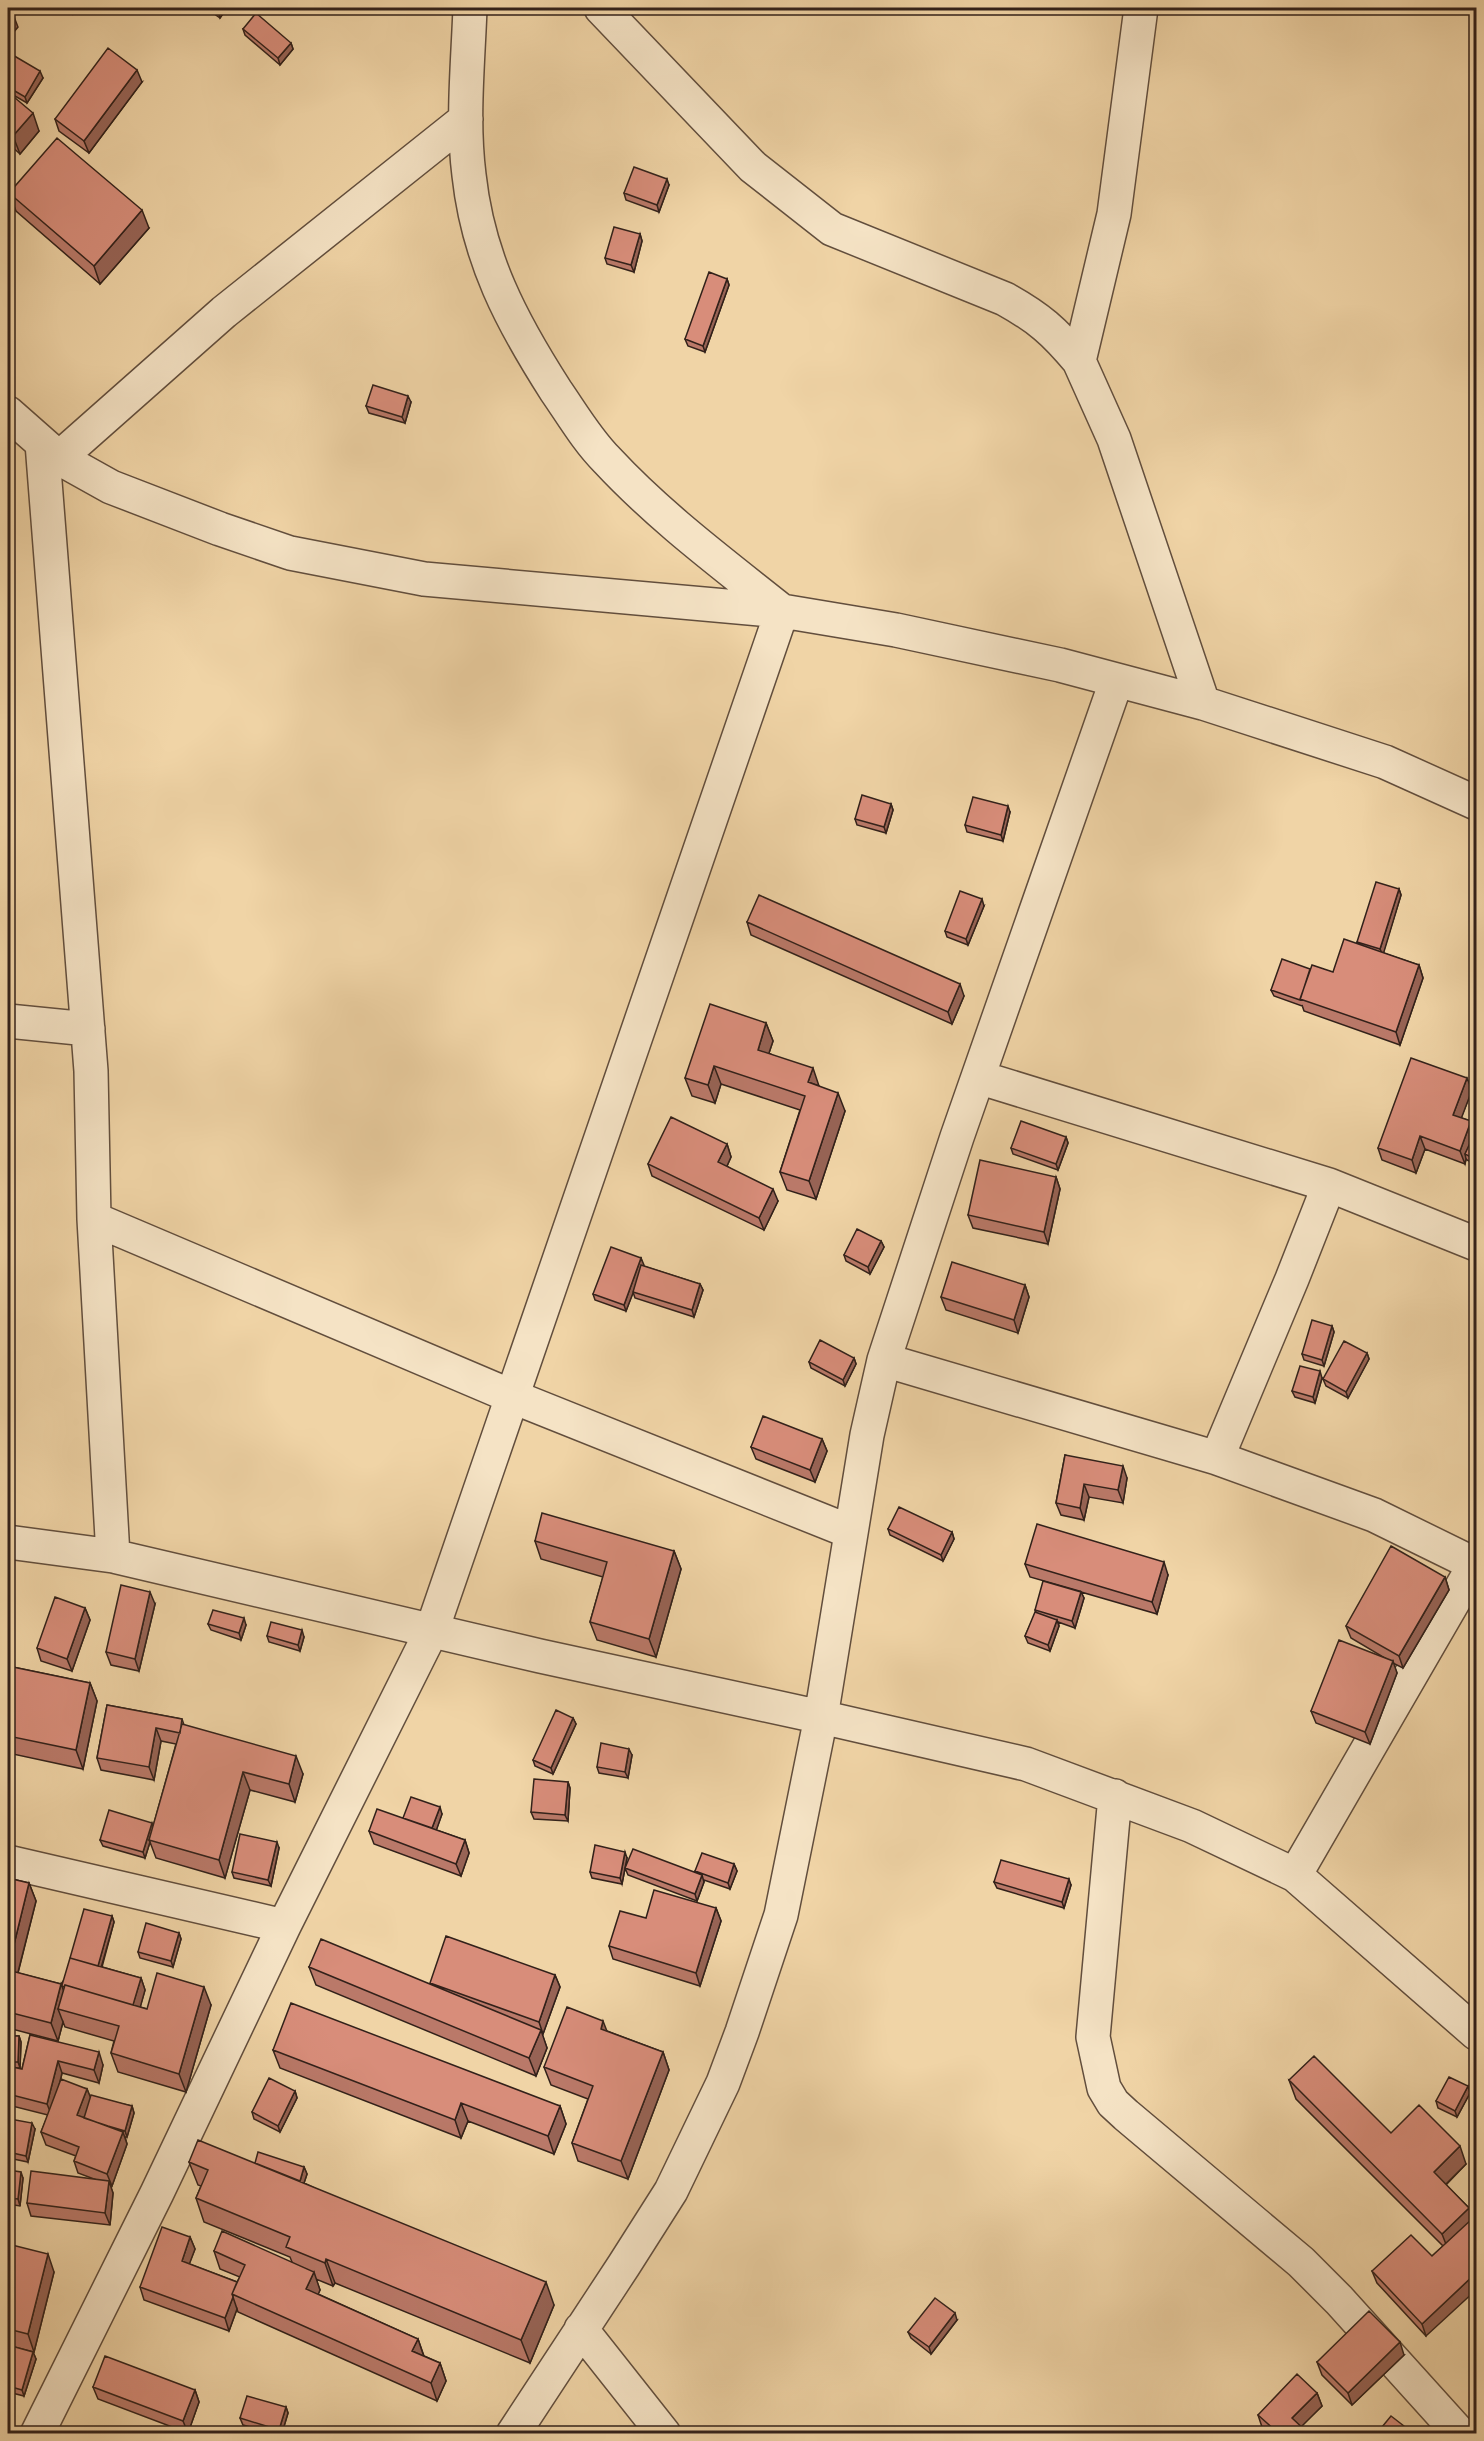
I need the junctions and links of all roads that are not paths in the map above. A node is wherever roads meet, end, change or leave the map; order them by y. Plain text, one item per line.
1 (470, 8) edge
2 (601, 8) edge
3 (1141, 8) edge
4 (465, 119) junction
5 (1079, 361) junction
6 (8, 413) edge
7 (50, 450) junction
8 (782, 611) junction
9 (1116, 682) junction
10 (1203, 703) junction
11 (1476, 803) edge
12 (8, 1021) edge
13 (88, 1029) junction
14 (978, 1077) junction
15 (1329, 1185) junction
16 (94, 1219) junction
17 (1476, 1244) edge
18 (884, 1360) junction
19 (512, 1396) junction
20 (1217, 1458) junction
21 (851, 1532) junction
22 (8, 1542) edge
23 (113, 1556) junction
24 (1476, 1565) edge
25 (432, 1630) junction
26 (821, 1717) junction
27 (1115, 1796) junction
28 (8, 1862) edge
29 (1295, 1875) junction
30 (284, 1926) junction
31 (1476, 2033) edge
32 (581, 2329) junction
33 (37, 2433) edge
34 (513, 2433) edge
35 (664, 2433) edge
36 (1460, 2433) edge

1 - 4 street
2 - 5 street
3 - 5 street
4 - 7 street
4 - 8 street
5 - 10 street
6 - 7 street
7 - 8 street
7 - 13 street
8 - 9 street
8 - 19 street
9 - 10 street
9 - 14 street
10 - 11 street
12 - 13 street
13 - 16 street
14 - 15 street
14 - 18 street
15 - 17 street
15 - 20 street
16 - 19 street
16 - 23 street
18 - 20 street
18 - 21 street
19 - 21 street
19 - 25 street
20 - 24 street
21 - 26 street
22 - 23 street
23 - 25 street
24 - 29 street
25 - 26 street
25 - 30 street
26 - 27 street
26 - 32 street
27 - 29 street
27 - 36 street
28 - 30 street
29 - 31 street
30 - 33 street
32 - 34 street
32 - 35 street

